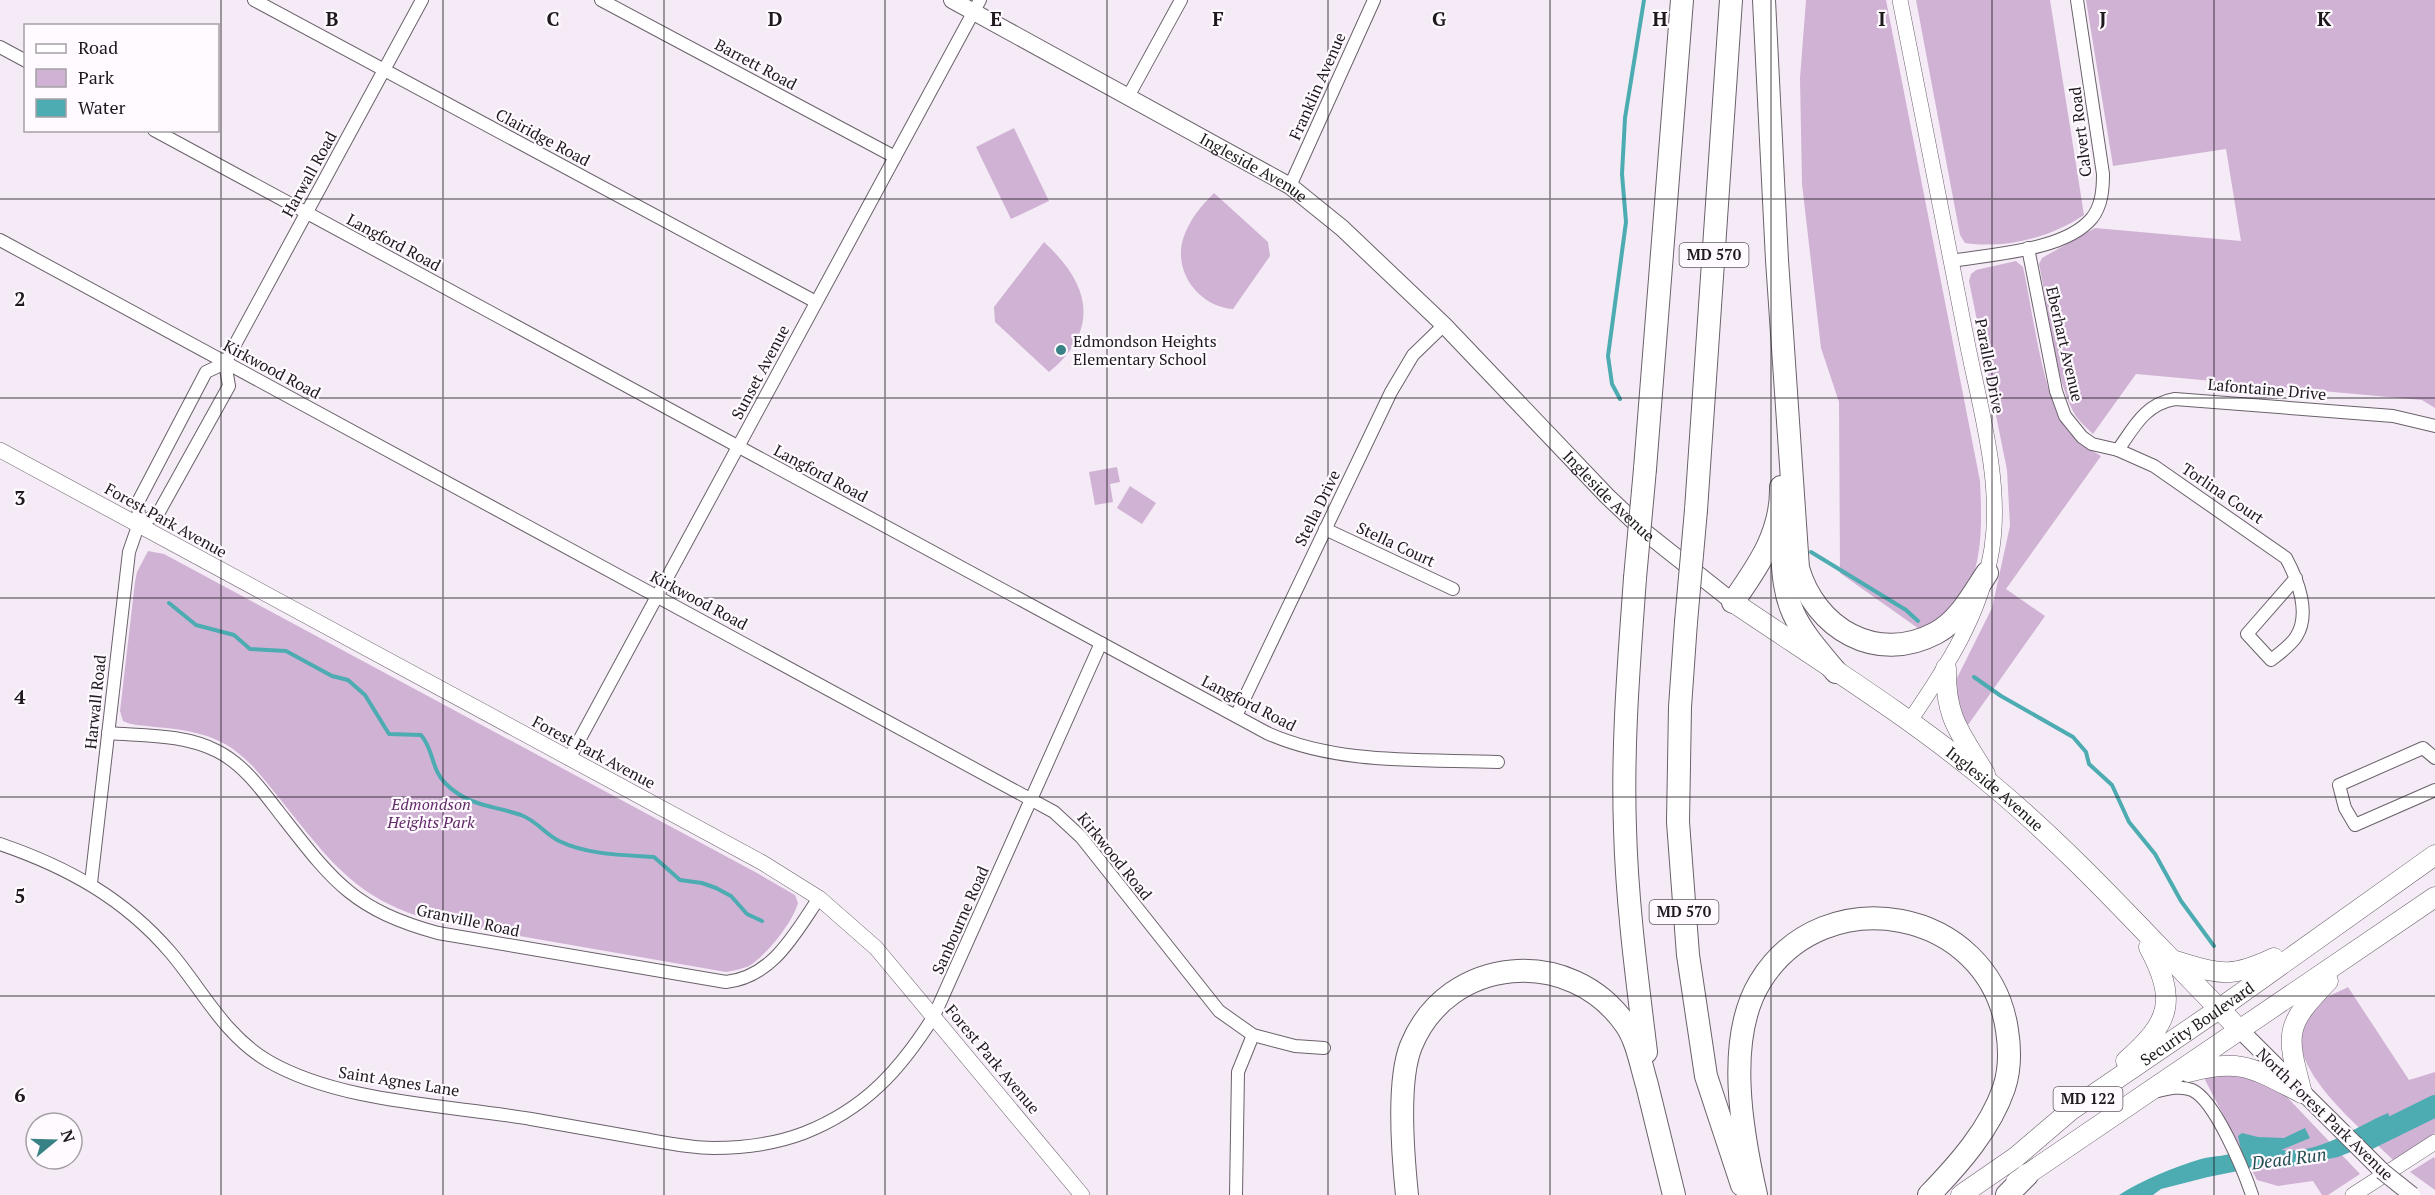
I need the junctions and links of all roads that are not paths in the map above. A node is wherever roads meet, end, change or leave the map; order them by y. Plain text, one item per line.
1 (254, 0) edge
2 (422, 0) edge
3 (601, 0) edge
4 (952, 0) edge
5 (1181, 0) edge
6 (1374, 0) edge
7 (1682, 0) edge
8 (1731, 0) edge
9 (1764, 0) edge
10 (1900, 0) edge
11 (2077, 0) edge
12 (976, 6) edge
13 (0, 47) edge
14 (24, 60) edge
15 (384, 70) junction
16 (1129, 95) junction
17 (158, 132) edge
18 (895, 157) junction
19 (1290, 186) junction
20 (306, 214) junction
21 (0, 240) edge
22 (2028, 248) junction
23 (1777, 260) junction
24 (1952, 261) junction
25 (816, 302) junction
26 (1444, 325) junction
27 (225, 363) junction
28 (2435, 426) edge
29 (738, 447) junction
30 (0, 450) edge
31 (2118, 450) junction
32 (1782, 504) junction
33 (138, 526) junction
34 (1325, 529) junction
35 (1987, 573) junction
36 (2296, 578) junction
37 (1453, 590) dead end
38 (658, 596) junction
39 (1733, 602) junction
40 (1101, 643) junction
41 (1946, 668) junction
42 (1836, 672) junction
43 (1236, 716) junction
44 (1909, 722) junction
45 (108, 733) junction
46 (2435, 758) edge
47 (569, 759) junction
48 (1498, 762) dead end
49 (1991, 784) junction
50 (2435, 790) edge
51 (1032, 799) junction
52 (0, 844) edge
53 (2435, 855) edge
54 (91, 883) junction
55 (2435, 897) edge
56 (819, 898) junction
57 (2139, 929) junction
58 (2315, 939) junction
59 (2357, 951) junction
60 (2170, 960) junction
61 (2219, 1009) junction
62 (934, 1016) junction
63 (2240, 1030) junction
64 (1253, 1035) junction
65 (1324, 1048) dead end
66 (2171, 1078) junction
67 (2149, 1093) junction
68 (2307, 1098) junction
69 (2071, 1110) junction
70 (1656, 1118) junction
71 (771, 1142) joint
72 (2435, 1142) edge
73 (2027, 1175) junction
74 (1082, 1195) edge
75 (1236, 1195) edge
76 (1407, 1195) edge
77 (1674, 1195) edge
78 (1746, 1195) edge
79 (1756, 1195) edge
80 (1929, 1195) edge
81 (1961, 1195) edge
82 (1997, 1195) edge
83 (2007, 1195) edge
84 (2252, 1195) edge
85 (2353, 1195) edge
86 (2412, 1195) edge

1 - 15 street, Clairidge Road
2 - 15 street, Harwall Road
3 - 18 street, Barrett Road
4 - 12 main road, Ingleside Avenue
5 - 16 street
6 - 19 street, Franklin Avenue
7 - 70 highway, MD 570, bridge
8 - 78 highway, MD 570, bridge
9 - 23 highway
10 - 24 street, Parallel Drive
11 - 22 street, Calvert Road
12 - 16 main road, Ingleside Avenue
12 - 18 street, Sunset Avenue
13 - 14 street
15 - 20 street, Harwall Road
15 - 25 street, Clairidge Road
16 - 19 main road, Ingleside Avenue
17 - 20 street, Langford Road
18 - 25 street, Sunset Avenue
19 - 26 main road, Ingleside Avenue
20 - 27 street, Harwall Road
20 - 29 street, Langford Road
21 - 27 street, Kirkwood Road
22 - 24 street, Calvert Road
22 - 31 street, Eberhart Avenue
23 - 32 highway
23 - 35 highway
24 - 35 street, Parallel Drive
25 - 29 street, Sunset Avenue
26 - 34 street, Stella Drive
26 - 39 main road, Ingleside Avenue
27 - 33 street, Harwall Road
27 - 33 street
27 - 38 street, Kirkwood Road
28 - 31 street, Lafontaine Drive
29 - 38 street, Sunset Avenue
29 - 40 street, Langford Road
30 - 33 street, Forest Park Avenue
31 - 36 street, Torlina Court
32 - 39 highway
32 - 42 highway
33 - 45 street, Harwall Road
33 - 47 street, Forest Park Avenue
34 - 37 street, Stella Court
34 - 43 street, Stella Drive
35 - 41 street, Parallel Drive
36 - 36 street, Torlina Court
38 - 47 street, Sunset Avenue
38 - 51 street, Kirkwood Road
39 - 42 main road, Ingleside Avenue
40 - 43 street, Langford Road
40 - 51 street, Sanbourne Road
41 - 44 street, Parallel Drive
41 - 49 main road
42 - 44 main road, Ingleside Avenue
43 - 48 street, Langford Road
44 - 49 main road, Ingleside Avenue
45 - 54 street, Harwall Road
45 - 56 street, Granville Road
46 - 50 street
47 - 56 street, Forest Park Avenue
49 - 57 main road, Ingleside Avenue
51 - 62 street, Sanbourne Road
51 - 64 street, Kirkwood Road
52 - 54 street, Saint Agnes Lane
53 - 58 main road, Security Boulevard / MD 122
54 - 71 street, Saint Agnes Lane
55 - 59 main road, Security Boulevard / MD 122
56 - 62 street, Forest Park Avenue
57 - 60 main road, Ingleside Avenue
57 - 69 main road
58 - 60 main road
58 - 61 main road, Security Boulevard / MD 122
59 - 63 main road, Security Boulevard / MD 122
59 - 68 main road
60 - 61 main road, Ingleside Avenue
61 - 63 main road, Ingleside Avenue
61 - 69 main road, Security Boulevard / MD 122
62 - 71 street, Sanbourne Road
62 - 74 street, Forest Park Avenue
63 - 66 main road, Security Boulevard / MD 122
63 - 68 main road, North Forest Park Avenue
64 - 65 street, Kirkwood Road
64 - 75 street
66 - 67 main road, Security Boulevard / MD 122
66 - 68 main road
67 - 73 main road, Security Boulevard / MD 122
67 - 84 street
68 - 86 main road, North Forest Park Avenue, bridge
69 - 81 main road, Security Boulevard / MD 122
70 - 76 highway
70 - 77 highway, MD 570
72 - 85 street
73 - 82 main road, Security Boulevard / MD 122
73 - 83 highway
79 - 80 highway

